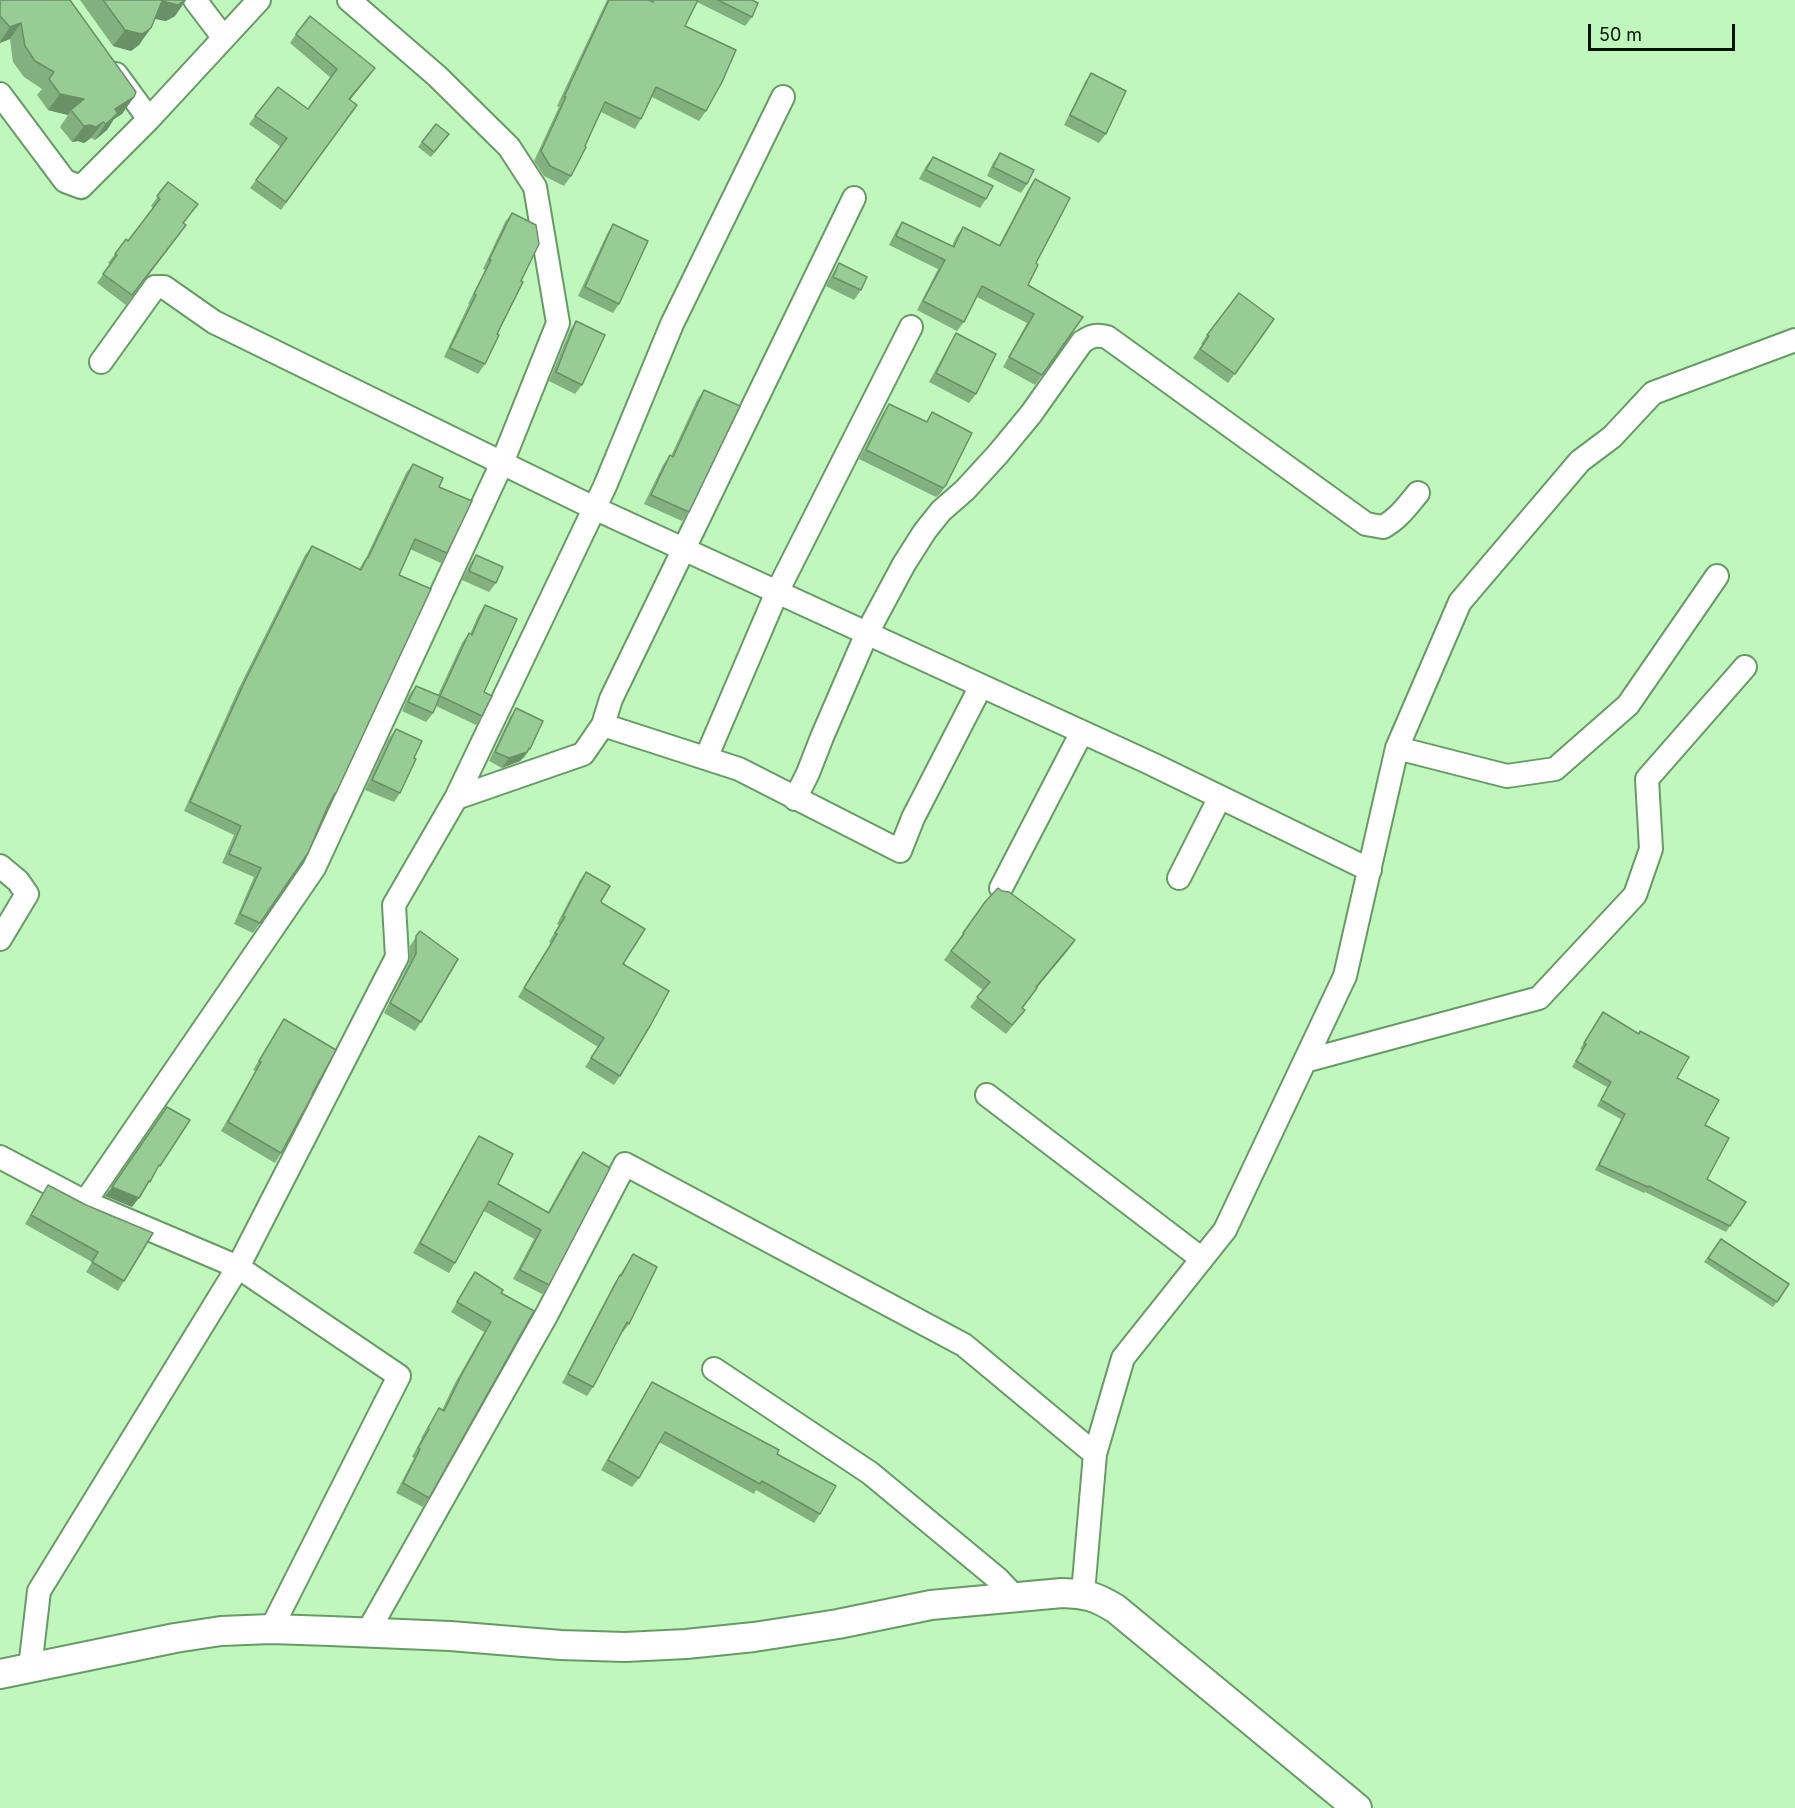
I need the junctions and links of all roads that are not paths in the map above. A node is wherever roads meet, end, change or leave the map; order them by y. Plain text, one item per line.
1 (195, 0) edge
2 (259, 0) edge
3 (348, 0) edge
4 (223, 38) junction
5 (103, 55) edge
6 (0, 94) edge
7 (783, 97) dead end
8 (149, 119) junction
9 (854, 198) dead end
10 (911, 327) dead end
11 (1795, 340) edge
12 (101, 362) dead end
13 (502, 463) junction
14 (1418, 493) dead end
15 (594, 508) junction
16 (684, 549) junction
17 (1717, 576) dead end
18 (777, 592) junction
19 (867, 633) junction
20 (1745, 667) dead end
21 (981, 686) junction
22 (603, 726) junction
23 (1082, 732) junction
24 (1397, 748) junction
25 (706, 758) junction
26 (1220, 797) junction
27 (456, 798) junction
28 (795, 799) junction
29 (0, 867) edge
30 (1370, 870) junction
31 (1179, 878) dead end
32 (1001, 888) edge
33 (0, 939) edge
34 (1305, 1061) junction
35 (987, 1095) dead end
36 (0, 1157) edge
37 (85, 1202) junction
38 (1202, 1259) junction
39 (238, 1267) junction
40 (714, 1369) dead end
41 (1095, 1454) junction
42 (1083, 1593) junction
43 (1015, 1597) junction
44 (271, 1629) junction
45 (367, 1633) junction
46 (30, 1668) junction
47 (0, 1674) edge
48 (1357, 1808) edge

1 - 4 street
2 - 4 street
3 - 13 street
4 - 8 street
5 - 8 street
6 - 8 street
7 - 15 street
9 - 16 street
10 - 18 street
11 - 24 street
12 - 13 street
13 - 15 street
13 - 37 street
14 - 19 street
15 - 16 street
15 - 27 street
16 - 18 street
16 - 22 street
17 - 24 street
18 - 19 street
18 - 25 street
19 - 21 street
19 - 28 street
20 - 34 street
21 - 23 street
21 - 28 street
22 - 25 street
22 - 27 street
23 - 26 street
23 - 32 street
24 - 30 street
25 - 28 street
26 - 30 street
26 - 31 street
27 - 39 street
29 - 33 street
30 - 34 street
34 - 38 street
35 - 38 street
36 - 37 street
37 - 39 street
38 - 41 street
39 - 44 street
39 - 46 street
40 - 43 street
41 - 42 street
41 - 45 street
42 - 43 street
42 - 48 street
43 - 45 street
44 - 45 street
44 - 46 street
46 - 47 street

